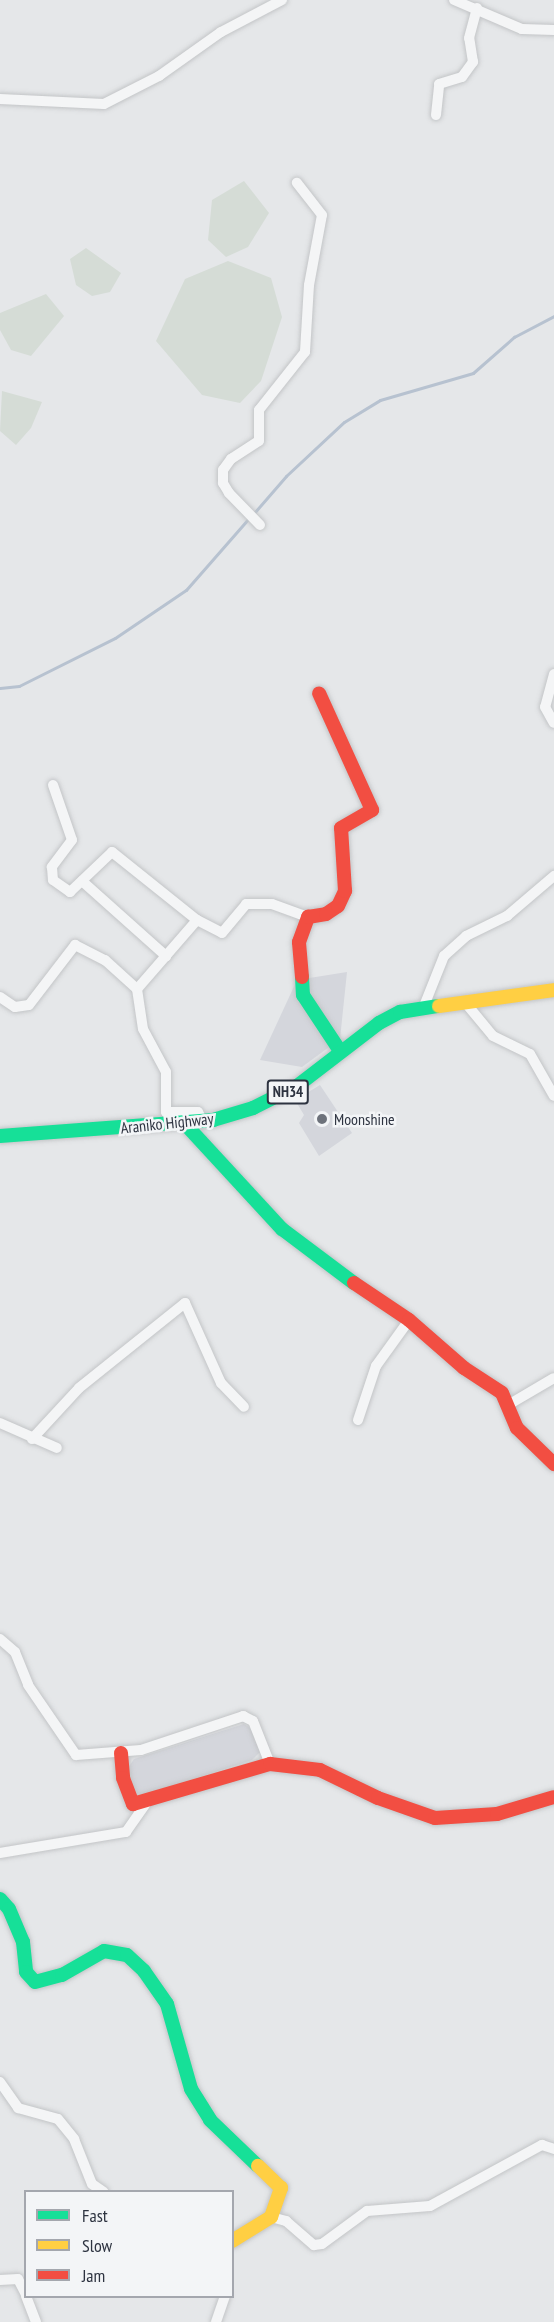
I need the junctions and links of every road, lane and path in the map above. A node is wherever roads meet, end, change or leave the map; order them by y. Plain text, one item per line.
1 (282, 0) edge
2 (454, 0) edge
3 (477, 8) junction
4 (554, 30) edge
5 (0, 99) edge
6 (436, 115) dead end
7 (297, 183) dead end
8 (260, 525) dead end
9 (554, 674) edge
10 (319, 693) dead end
11 (554, 723) edge
12 (52, 785) dead end
13 (554, 876) edge
14 (82, 881) junction
15 (308, 918) junction
16 (197, 920) junction
17 (166, 956) junction
18 (137, 989) junction
19 (554, 990) edge
20 (0, 997) edge
21 (464, 1000) junction
22 (424, 1005) junction
23 (340, 1051) junction
24 (554, 1096) edge
25 (202, 1123) junction
26 (185, 1124) junction
27 (0, 1136) edge
28 (410, 1320) junction
29 (554, 1378) edge
30 (508, 1405) junction
31 (244, 1407) dead end
32 (358, 1420) dead end
33 (0, 1423) edge
34 (32, 1439) junction
35 (57, 1448) dead end
36 (554, 1464) edge
37 (0, 1639) edge
38 (121, 1753) junction
39 (270, 1764) junction
40 (554, 1797) edge
41 (147, 1802) junction
42 (0, 1853) edge
43 (0, 1899) edge
44 (0, 2082) edge
45 (554, 2149) edge
46 (101, 2190) edge
47 (271, 2217) junction
48 (234, 2240) edge
49 (0, 2280) edge
50 (24, 2292) edge
51 (27, 2298) edge
52 (224, 2298) edge
53 (36, 2322) edge
54 (216, 2322) edge

1 - 5 street
2 - 3 street
3 - 4 street
3 - 6 street
7 - 8 street
9 - 11 street
10 - 15 main road
12 - 14 street
13 - 22 street
14 - 16 street
14 - 17 street
15 - 16 street
15 - 23 main road
16 - 17 street
17 - 18 street
18 - 20 street
18 - 25 street
19 - 21 main road, Araniko Highway / NH34
21 - 22 main road, Araniko Highway / NH34
21 - 24 street
22 - 23 main road, Araniko Highway / NH34
23 - 25 main road, Araniko Highway / NH34
25 - 26 main road, Araniko Highway / NH34
26 - 27 main road, Araniko Highway / NH34
26 - 28 main road
28 - 30 main road
28 - 32 street
29 - 30 street
30 - 36 main road
31 - 34 street
33 - 34 street
34 - 35 street
37 - 38 street
38 - 39 street
38 - 41 main road
39 - 40 main road
39 - 41 main road
41 - 42 street
43 - 47 main road
44 - 46 street
45 - 47 street
47 - 48 main road
49 - 50 street
51 - 53 street
52 - 54 street

